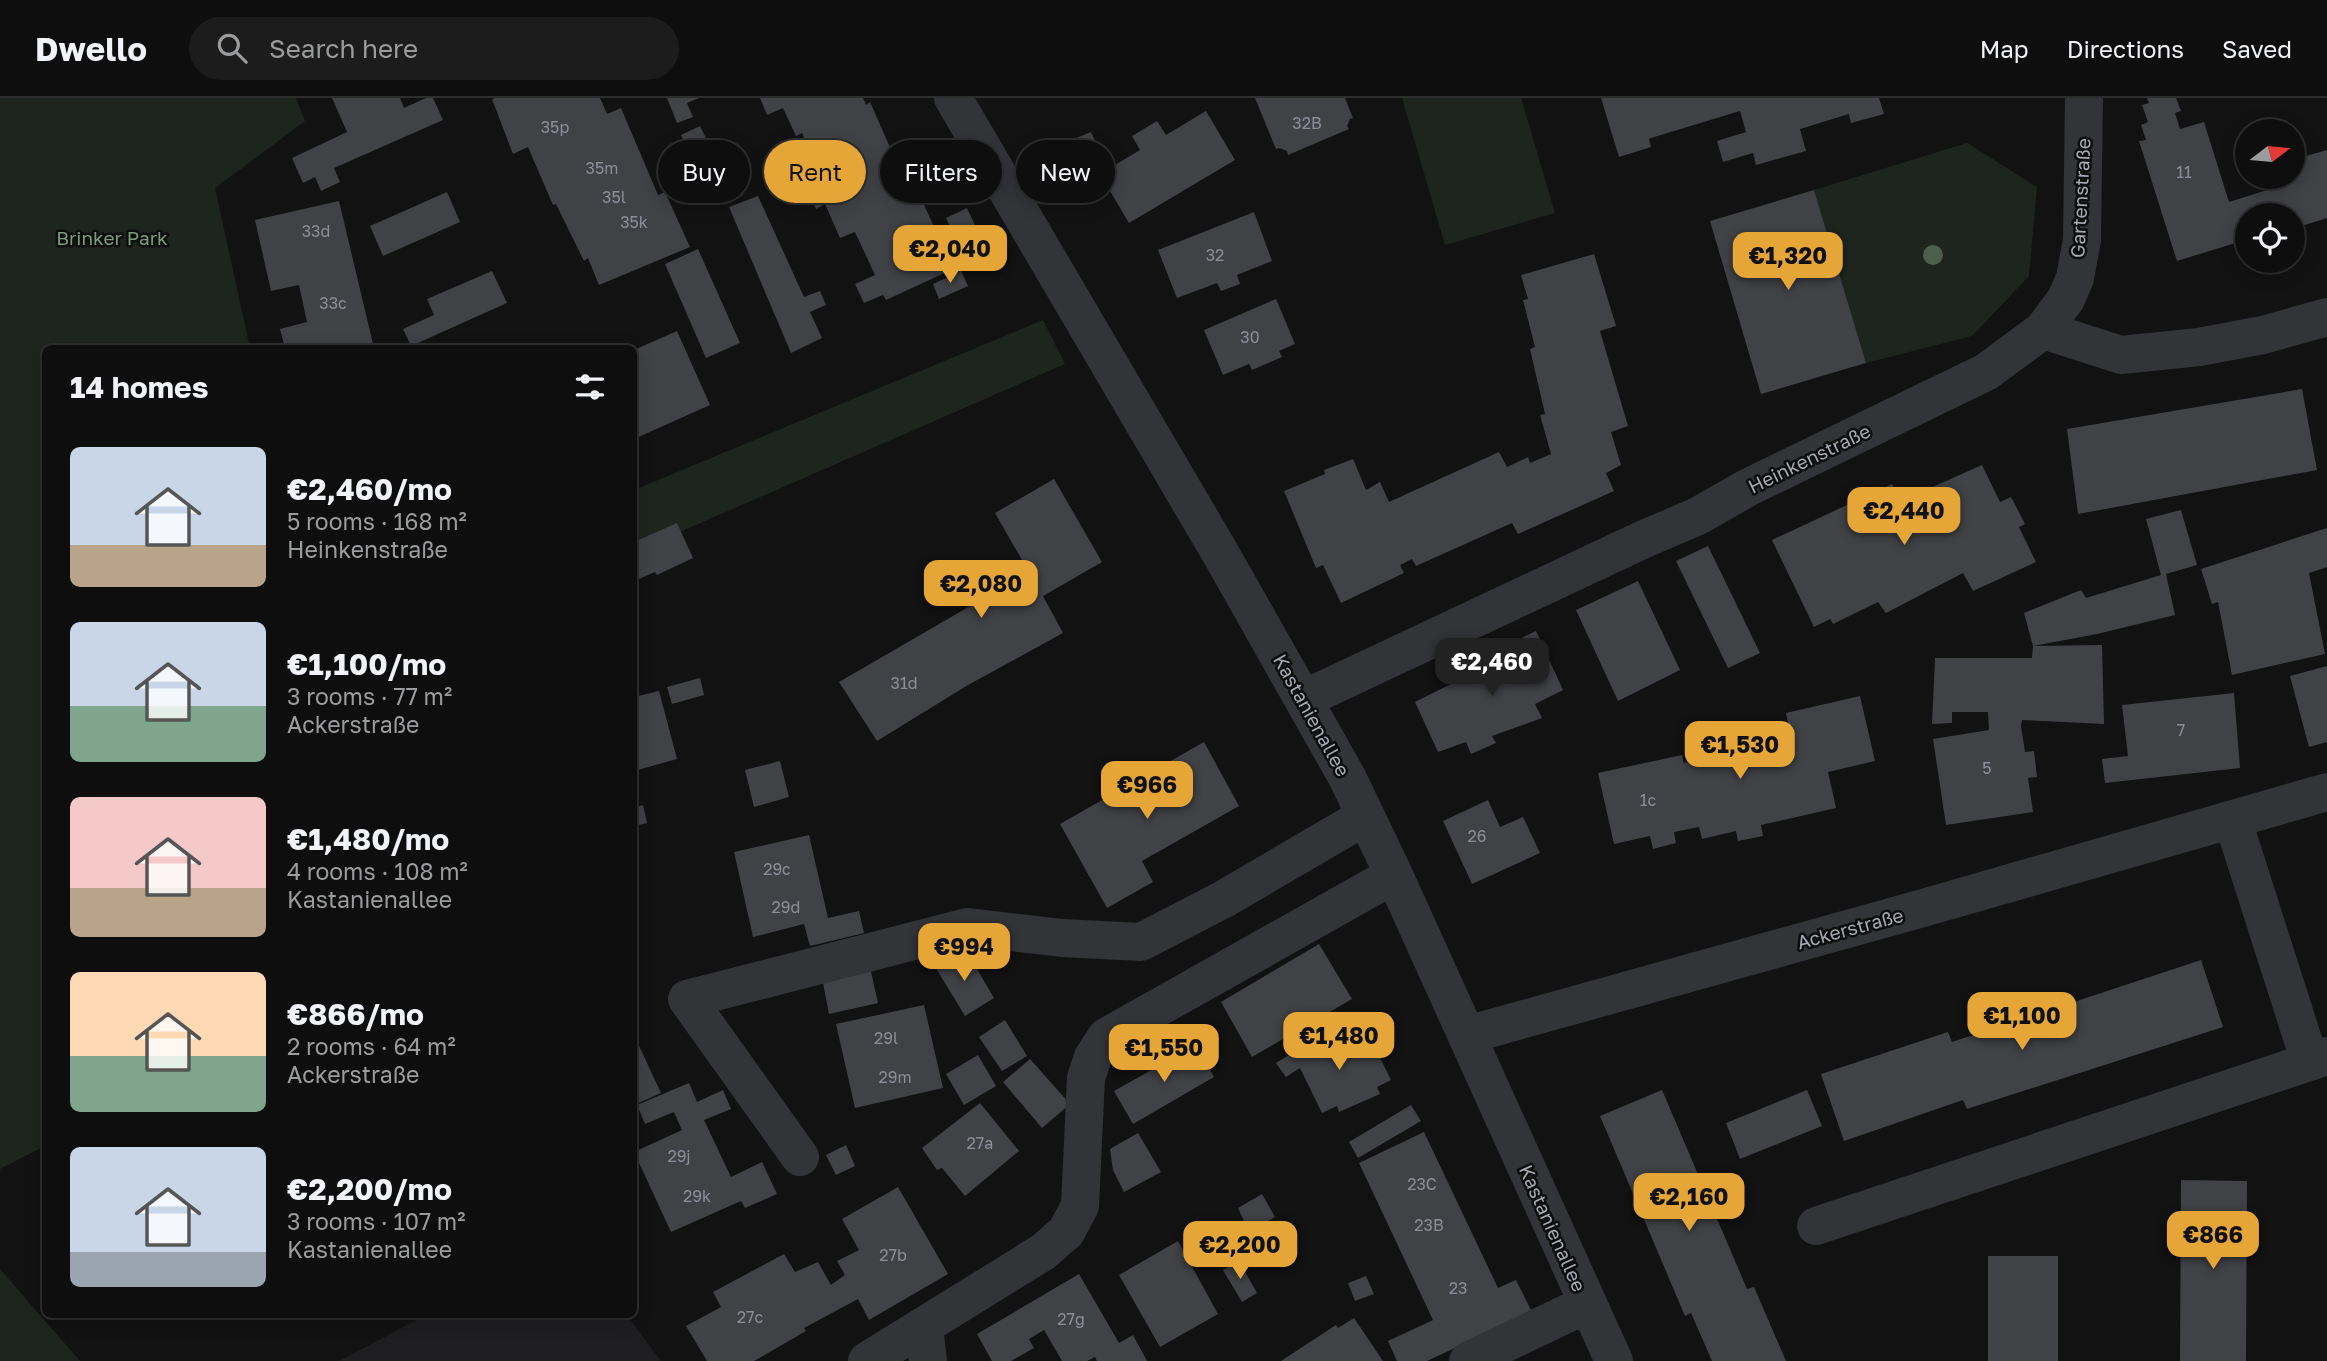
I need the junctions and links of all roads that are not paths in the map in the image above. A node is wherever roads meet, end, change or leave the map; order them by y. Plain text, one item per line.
1 (953, 98) edge
2 (2084, 98) edge
3 (2327, 317) edge
4 (2043, 330) junction
5 (1304, 699) junction
6 (2327, 792) edge
7 (1366, 816) junction
8 (2232, 821) junction
9 (1394, 875) junction
10 (1467, 1035) junction
11 (2318, 1059) edge
12 (800, 1157) dead end
13 (1816, 1226) dead end
14 (1587, 1304) junction
15 (926, 1343) edge
16 (867, 1361) edge
17 (1468, 1361) edge
18 (1614, 1361) edge

1 - 5 street, Kastanienallee
2 - 4 street, Gartenstraße
3 - 4 street
4 - 5 street, Heinkenstraße
5 - 7 street, Kastanienallee
6 - 8 street, Ackerstraße
7 - 9 street, Kastanienallee
7 - 12 street
8 - 10 street, Ackerstraße
8 - 11 street
9 - 10 street, Kastanienallee
9 - 15 street
10 - 14 street, Kastanienallee
11 - 13 street
14 - 17 street
14 - 18 street, Kastanienallee
15 - 16 street

